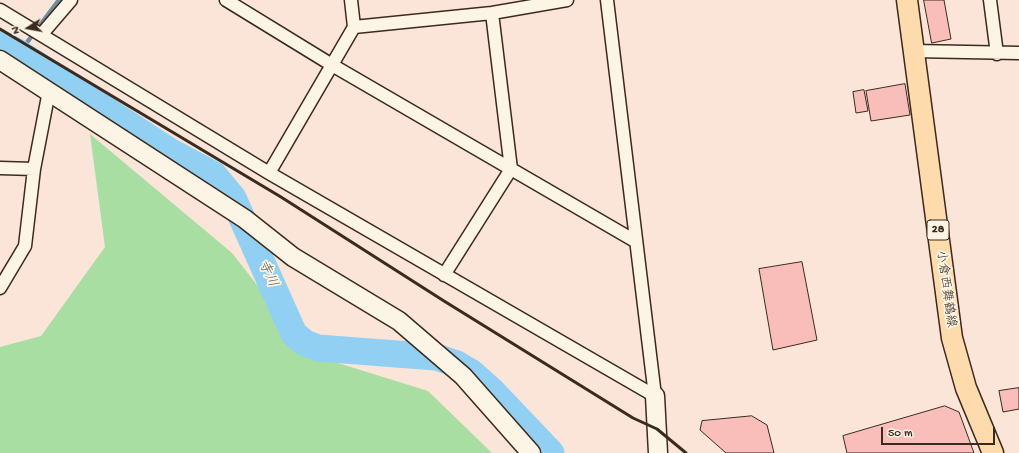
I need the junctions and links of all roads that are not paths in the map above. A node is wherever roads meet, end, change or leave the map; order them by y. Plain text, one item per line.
1 (71, 0) edge
2 (226, 0) edge
3 (351, 0) edge
4 (567, 0) edge
5 (607, 0) edge
6 (907, 0) edge
7 (990, 0) edge
8 (0, 10) edge
9 (492, 13) junction
10 (354, 27) junction
11 (41, 35) junction
12 (914, 51) junction
13 (1019, 53) edge
14 (997, 54) junction
15 (0, 60) edge
16 (332, 65) junction
17 (49, 91) junction
18 (0, 168) edge
19 (34, 169) junction
20 (511, 169) junction
21 (269, 173) junction
22 (635, 241) junction
23 (444, 275) junction
24 (0, 288) edge
25 (655, 396) junction
26 (532, 453) edge
27 (658, 453) edge
28 (993, 453) edge

1 - 11 street
2 - 16 street
3 - 10 street
4 - 9 street
5 - 22 street
6 - 12 main road, 小倉西舞鶴線 / 28
7 - 14 street
8 - 11 street
9 - 10 street
9 - 20 street
10 - 16 street
11 - 21 street
12 - 14 street
12 - 28 main road, 小倉西舞鶴線 / 28
13 - 14 street
15 - 17 street
16 - 20 street
16 - 21 street
17 - 19 street
17 - 26 street
18 - 19 street
19 - 24 street
20 - 22 street
20 - 23 street
21 - 23 street
22 - 25 street
23 - 25 street
25 - 27 street

